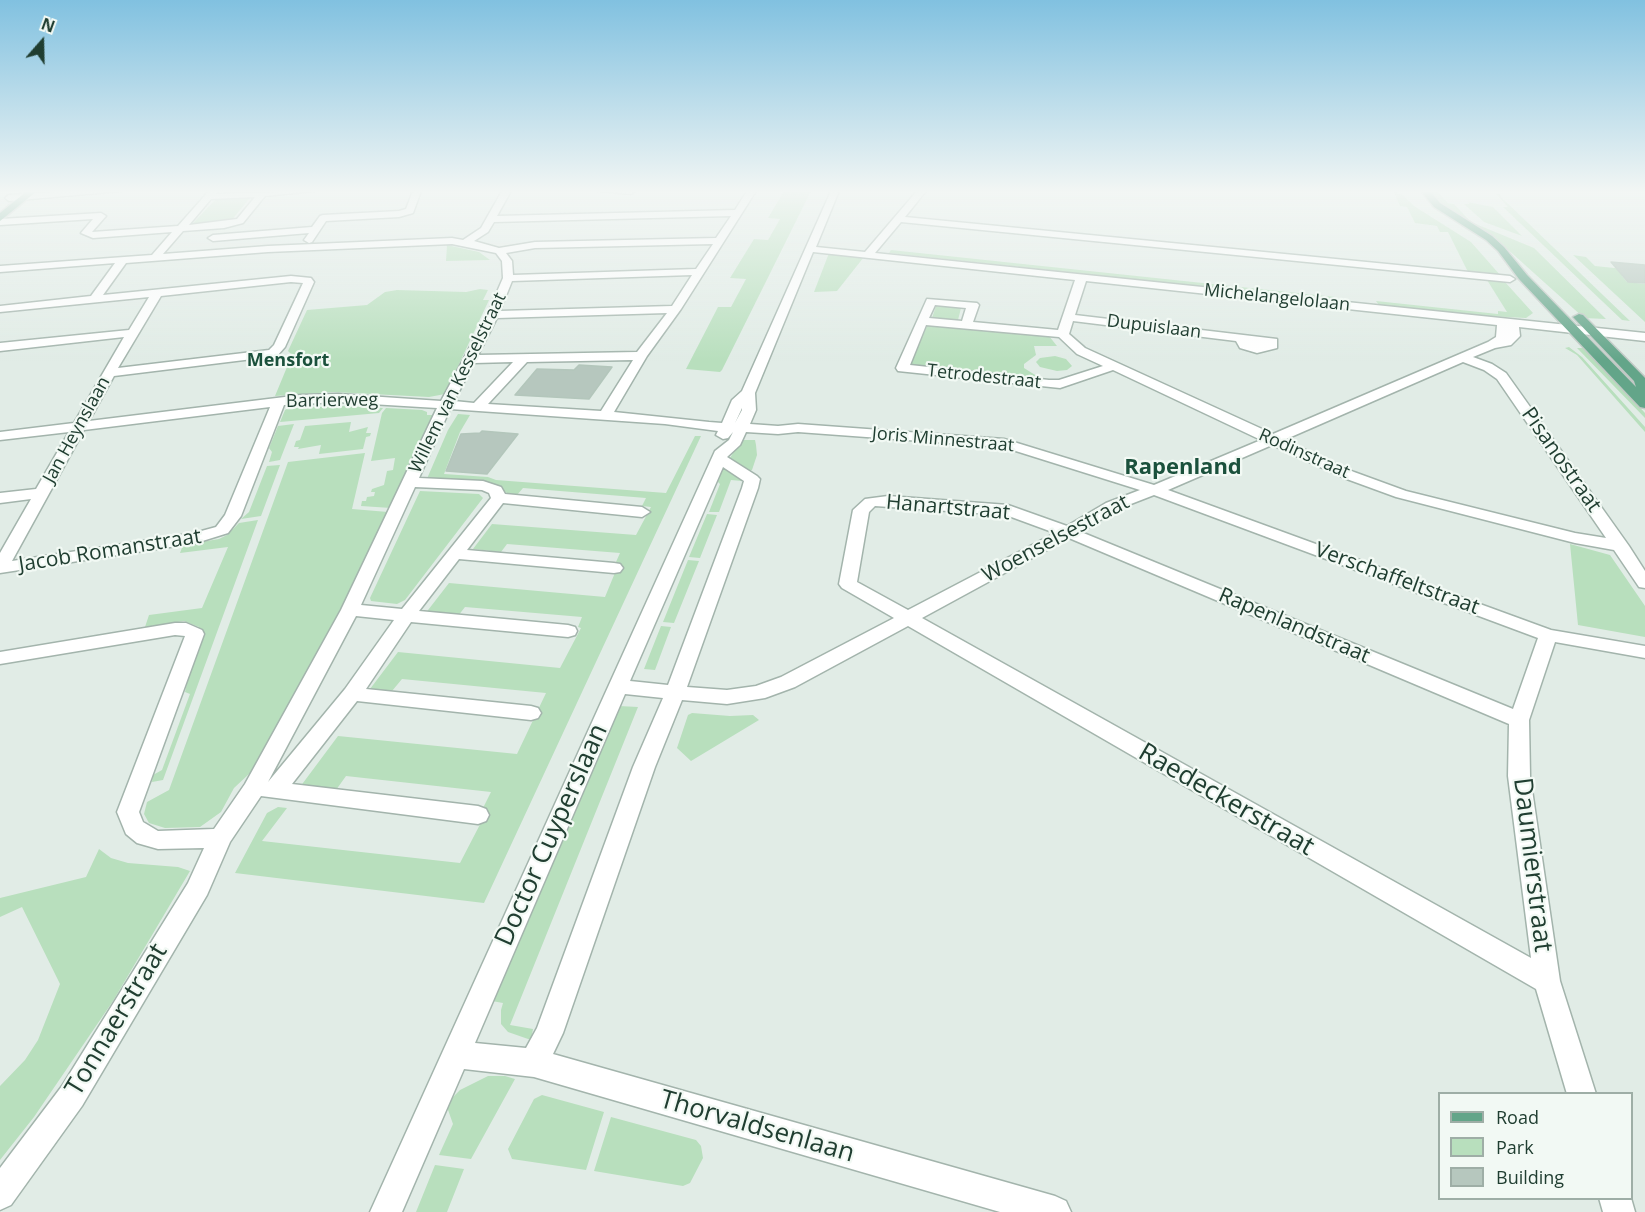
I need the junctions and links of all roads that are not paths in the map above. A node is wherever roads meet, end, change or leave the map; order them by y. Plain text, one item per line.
1 (163, 248) edge
2 (297, 248) edge
3 (486, 248) edge
4 (520, 248) edge
5 (714, 248) edge
6 (874, 248) edge
7 (1187, 248) edge
8 (809, 249) joint
9 (1501, 249) edge
10 (499, 251) junction
11 (869, 254) junction
12 (154, 258) junction
13 (123, 260) junction
14 (1514, 263) junction
15 (0, 269) edge
16 (699, 272) junction
17 (1082, 276) junction
18 (508, 278) junction
19 (1510, 279) dead end
20 (157, 293) junction
21 (95, 299) junction
22 (0, 309) edge
23 (675, 309) junction
24 (493, 315) junction
25 (1067, 317) junction
26 (923, 321) junction
27 (1506, 324) junction
28 (966, 325) junction
29 (133, 333) junction
30 (1063, 334) junction
31 (1588, 334) junction
32 (1645, 337) edge
33 (1241, 338) dead end
34 (1645, 343) edge
35 (0, 347) edge
36 (641, 356) junction
37 (525, 357) junction
38 (1461, 357) junction
39 (471, 359) junction
40 (1114, 366) junction
41 (109, 373) junction
42 (1645, 394) edge
43 (279, 402) junction
44 (447, 404) junction
45 (1645, 404) edge
46 (478, 406) junction
47 (605, 415) junction
48 (736, 424) junction
49 (80, 426) junction
50 (0, 436) edge
51 (1271, 440) junction
52 (720, 454) junction
53 (410, 482) junction
54 (1153, 490) junction
55 (42, 493) junction
56 (0, 498) edge
57 (499, 498) junction
58 (642, 512) dead end
59 (1070, 532) junction
60 (1621, 546) junction
61 (456, 554) junction
62 (0, 568) edge
63 (614, 568) dead end
64 (1645, 583) edge
65 (350, 610) junction
66 (406, 616) junction
67 (905, 618) junction
68 (568, 631) dead end
69 (1548, 635) junction
70 (1645, 652) edge
71 (0, 658) edge
72 (616, 687) junction
73 (675, 693) junction
74 (352, 694) junction
75 (531, 713) dead end
76 (1519, 720) junction
77 (264, 790) junction
78 (478, 815) dead end
79 (220, 838) junction
80 (1546, 981) junction
81 (455, 1054) junction
82 (534, 1063) junction
83 (1581, 1092) edge
84 (0, 1194) edge
85 (1043, 1210) edge
86 (386, 1212) edge

1 - 12 street
2 - 12 street
3 - 10 street
4 - 10 street
5 - 16 street
6 - 11 street
7 - 19 street, Michelangelolaan
8 - 11 street, Michelangelolaan
8 - 48 street
9 - 14 main road
10 - 18 street, Willem van Kesselstraat
11 - 17 street, Michelangelolaan
12 - 13 street
13 - 15 street
13 - 21 street
14 - 31 main road
14 - 31 main road
16 - 18 street
16 - 23 street
17 - 25 street
17 - 27 street, Michelangelolaan
18 - 24 street, Willem van Kesselstraat
20 - 21 street
20 - 29 street, Jan Heynslaan
20 - 41 street
21 - 22 street
23 - 24 street
23 - 36 street
24 - 39 street, Willem van Kesselstraat
25 - 30 street
25 - 33 street, Dupuislaan
26 - 28 street
26 - 28 street, Tetrodestraat
26 - 40 street, Tetrodestraat
27 - 31 street, Michelangelolaan
27 - 38 street, Woenselsestraat
28 - 30 street
29 - 35 street
29 - 41 street, Jan Heynslaan
30 - 40 street, Rodinstraat
31 - 32 street
31 - 34 street
31 - 42 main road
31 - 45 main road
36 - 37 street
36 - 47 street
37 - 39 street
37 - 46 street
38 - 51 street, Woenselsestraat
38 - 60 street, Pisanostraat
39 - 44 street, Willem van Kesselstraat
40 - 51 street, Rodinstraat
41 - 49 street, Jan Heynslaan
43 - 44 street, Barrierweg
43 - 49 street, Barrierweg
43 - 62 street, Jacob Romanstraat
44 - 46 street, Barrierweg
44 - 53 street, Willem van Kesselstraat
46 - 47 street, Barrierweg
47 - 48 street, Barrierweg
48 - 52 street, Doctor Cuyperslaan
48 - 54 street, Joris Minnestraat
49 - 50 street, Barrierweg
49 - 55 street, Jan Heynslaan
51 - 54 street, Woenselsestraat
51 - 60 street, Rodinstraat
52 - 72 street, Doctor Cuyperslaan
52 - 73 street
53 - 57 street, Willem van Kesselstraat
53 - 65 street, Willem van Kesselstraat
54 - 59 street, Woenselsestraat
54 - 69 street, Verschaffeltstraat
55 - 56 street
55 - 62 street, Jan Heynslaan
57 - 58 street, Willem van Kesselstraat
57 - 61 street, Willem van Kesselstraat
59 - 67 street, Woenselsestraat
59 - 67 street, Hanartstraat
59 - 76 street, Rapenlandstraat
60 - 64 street, Pisanostraat
61 - 63 street
61 - 66 street, Willem van Kesselstraat
65 - 66 street
65 - 77 street, Willem van Kesselstraat
66 - 68 street
66 - 74 street, Willem van Kesselstraat
67 - 73 street, Woenselsestraat
67 - 80 street, Raedeckerstraat
69 - 70 street, Verschaffeltstraat
69 - 76 street, Daumierstraat
71 - 79 street
72 - 73 street, Woenselsestraat
72 - 81 street, Doctor Cuyperslaan
73 - 82 street
74 - 75 street
74 - 77 street, Willem van Kesselstraat
76 - 80 street, Daumierstraat
77 - 78 street
77 - 79 street, Willem van Kesselstraat
79 - 84 street, Tonnaerstraat
80 - 83 street, Daumierstraat
81 - 82 street, Thorvaldsenlaan
81 - 86 street, Doctor Cuyperslaan
82 - 85 street, Thorvaldsenlaan

